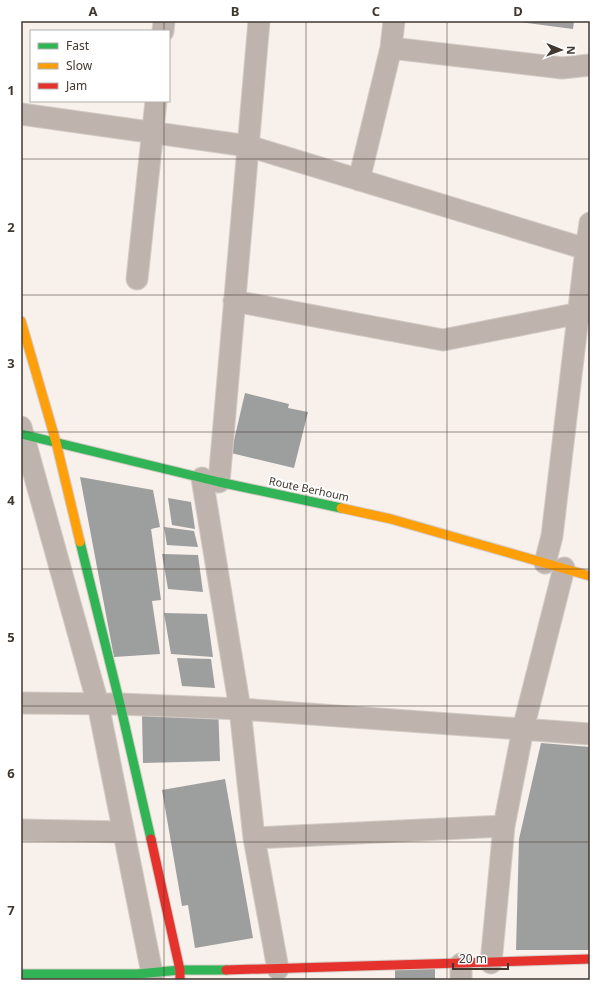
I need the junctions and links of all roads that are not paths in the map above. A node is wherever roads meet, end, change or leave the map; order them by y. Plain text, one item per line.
1 (259, 21) edge
2 (394, 21) edge
3 (391, 48) junction
4 (590, 65) edge
5 (156, 102) edge
6 (21, 114) edge
7 (153, 132) junction
8 (248, 146) junction
9 (359, 180) junction
10 (590, 223) edge
11 (586, 249) junction
12 (137, 279) dead end
13 (234, 301) junction
14 (584, 312) edge
15 (21, 321) edge
16 (22, 432) edge
17 (56, 442) junction
18 (211, 480) junction
19 (555, 566) junction
20 (590, 576) edge
21 (21, 703) edge
22 (98, 704) junction
23 (120, 704) junction
24 (240, 709) junction
25 (523, 729) junction
26 (590, 734) edge
27 (504, 826) junction
28 (21, 830) edge
29 (123, 832) junction
30 (254, 838) junction
31 (590, 960) edge
32 (491, 962) junction
33 (278, 969) junction
34 (180, 970) junction
35 (461, 972) edge
36 (21, 974) edge
37 (152, 976) edge
38 (180, 980) edge

1 - 8 street
2 - 3 street
3 - 4 street
3 - 9 street
5 - 7 street
6 - 7 street
7 - 8 street
7 - 12 street
8 - 9 street
8 - 13 street
9 - 11 street
10 - 11 street
11 - 14 street
13 - 14 street
13 - 18 street
14 - 19 street
15 - 17 street
16 - 17 street, Route Berhoum
16 - 22 street
17 - 18 street, Route Berhoum
17 - 23 street
18 - 19 street, Route Berhoum
18 - 24 street
19 - 20 street, Route Berhoum
19 - 25 street
21 - 22 street
22 - 23 street
22 - 29 street
23 - 24 street
23 - 34 street
24 - 25 street
24 - 30 street
25 - 26 street
25 - 27 street
27 - 30 street
27 - 32 street
28 - 29 street
29 - 37 street
30 - 33 street
31 - 32 street
32 - 35 street
33 - 34 street
33 - 35 street
34 - 37 street
34 - 38 street
36 - 37 street

